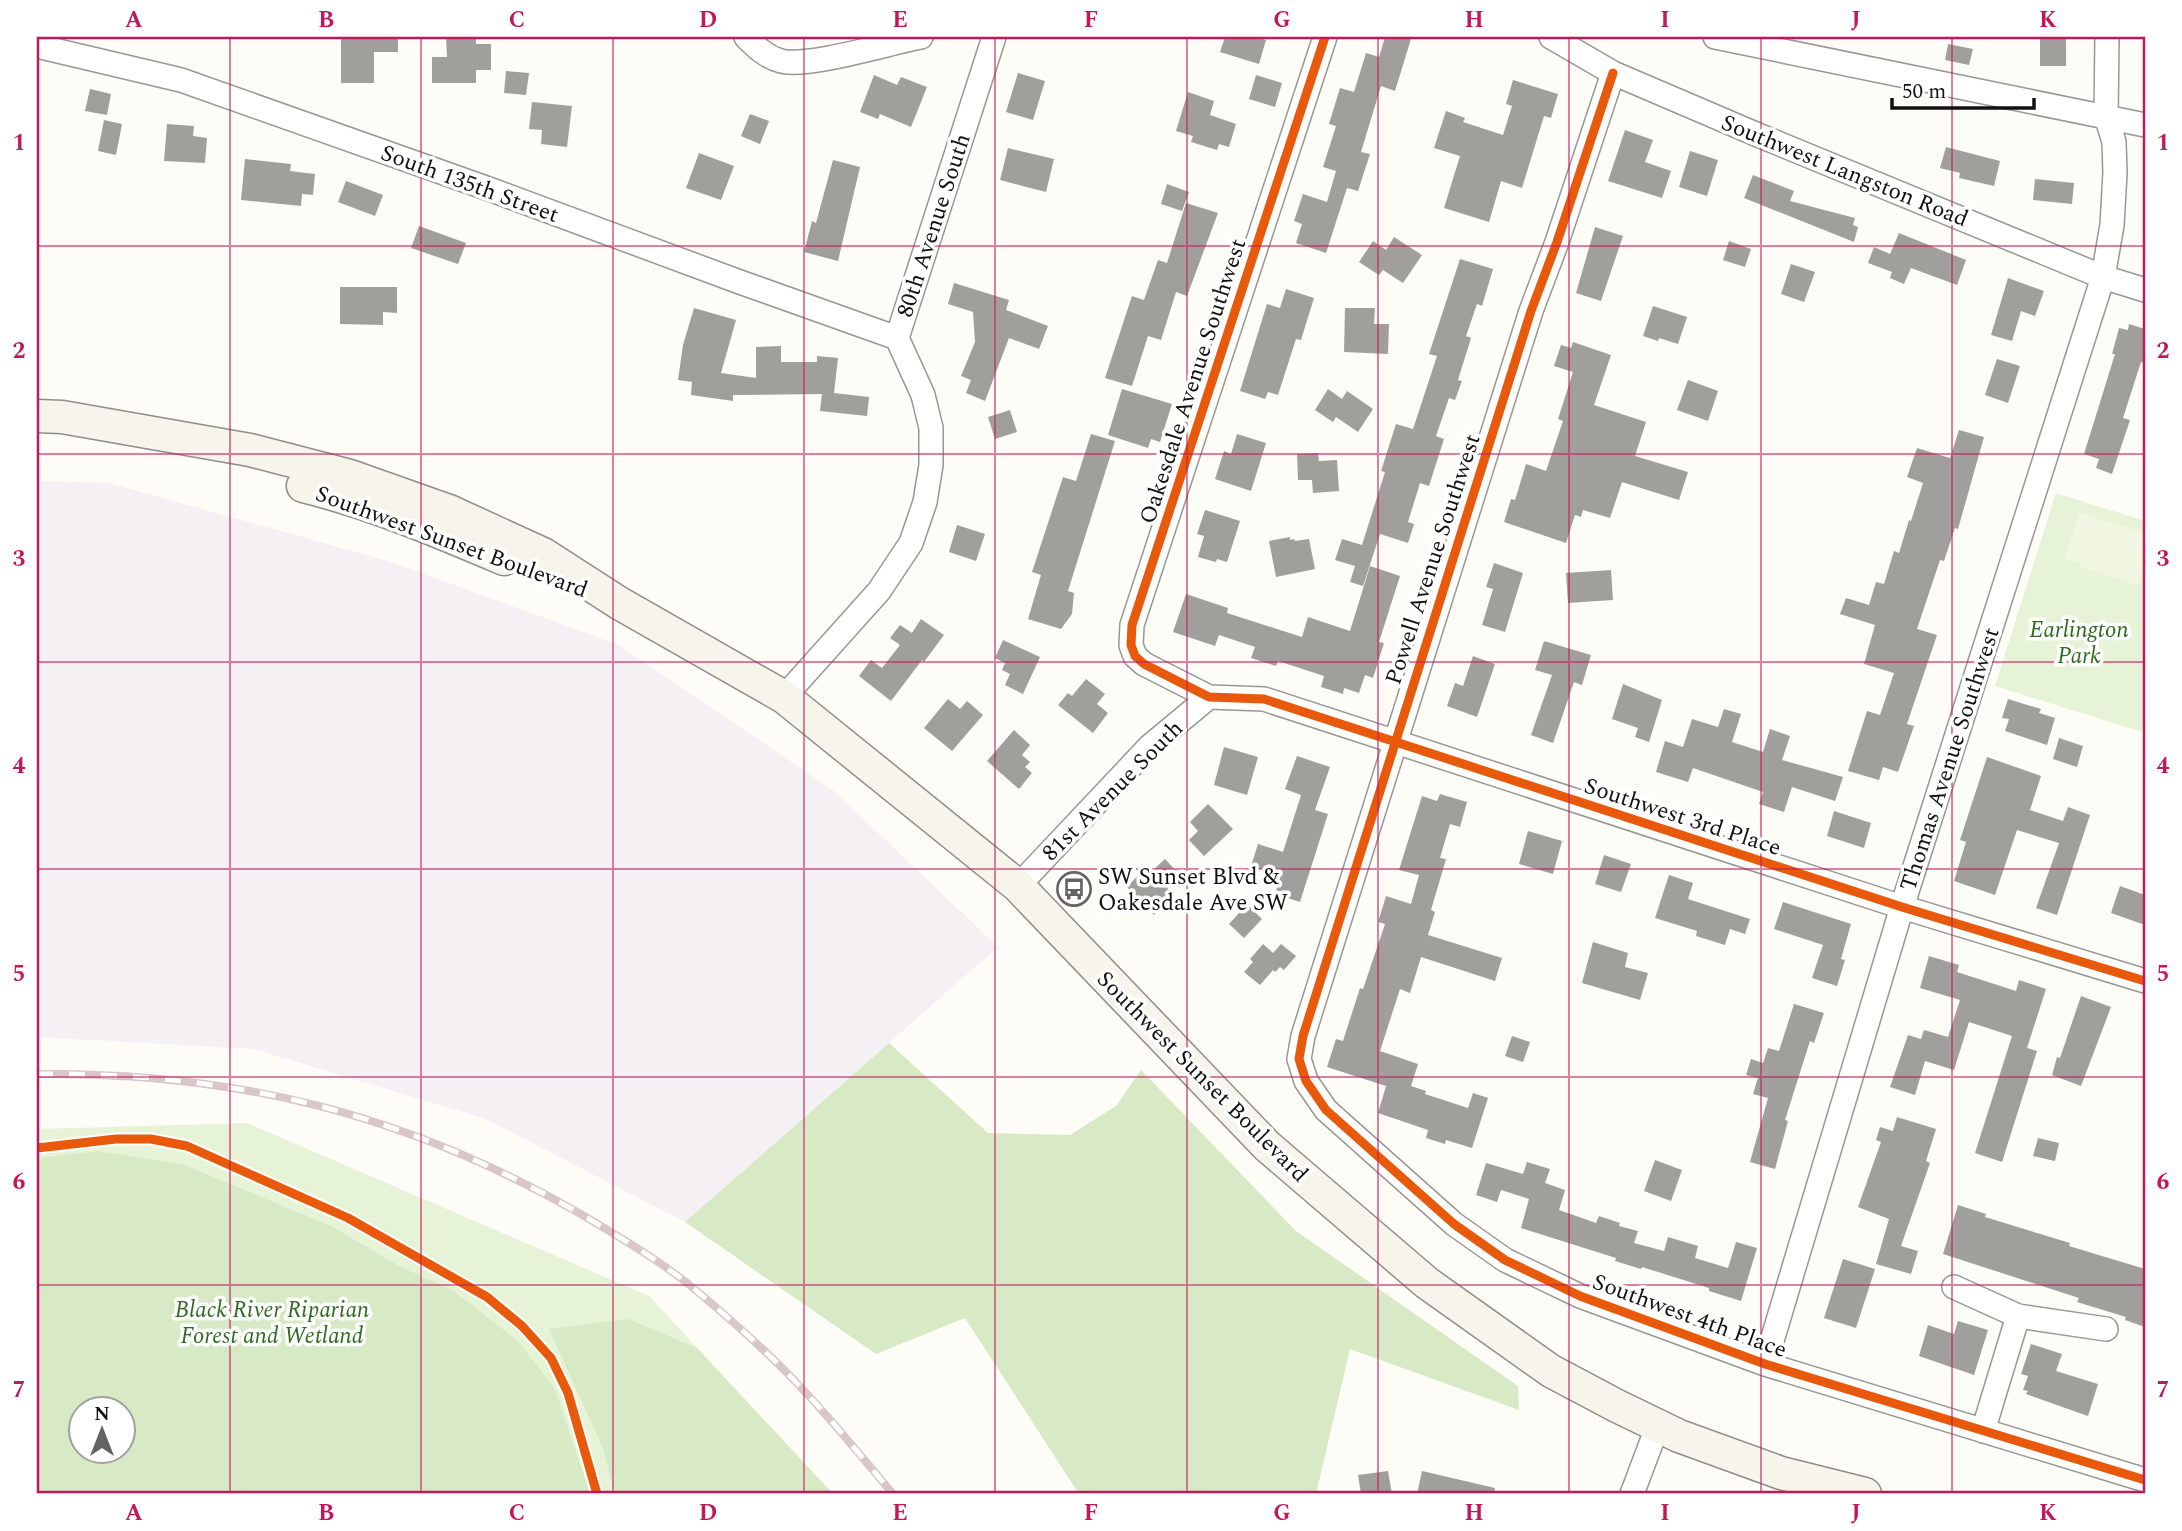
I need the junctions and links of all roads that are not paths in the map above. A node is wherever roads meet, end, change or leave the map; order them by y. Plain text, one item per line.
1 (746, 37) edge
2 (921, 37) edge
3 (994, 37) edge
4 (1325, 37) edge
5 (1551, 37) edge
6 (1715, 37) edge
7 (2107, 37) edge
8 (37, 46) edge
9 (1613, 73) junction
10 (2106, 116) junction
11 (2145, 125) edge
12 (2103, 277) junction
13 (2145, 290) edge
14 (897, 338) junction
15 (37, 416) edge
16 (37, 437) edge
17 (619, 603) junction
18 (784, 697) junction
19 (1209, 697) junction
20 (1394, 742) junction
21 (1018, 887) junction
22 (1902, 907) junction
23 (2145, 981) edge
24 (1299, 1059) joint
25 (1954, 1287) dead end
26 (2018, 1316) junction
27 (2106, 1329) dead end
28 (1765, 1364) junction
29 (1658, 1425) junction
30 (1983, 1431) junction
31 (2145, 1479) edge
32 (1632, 1494) edge
33 (1866, 1494) edge

1 - 2 street
3 - 14 street, 80th Avenue South
4 - 19 street, Oakesdale Avenue Southwest
5 - 9 street, Southwest Langston Road
6 - 10 street
7 - 10 street, Thomas Avenue Southwest
8 - 14 street, South 135th Street
9 - 12 street, Southwest Langston Road
9 - 20 street, Powell Avenue Southwest
10 - 11 street
10 - 12 street, Thomas Avenue Southwest
12 - 13 street, Southwest Langston Road
12 - 22 street, Thomas Avenue Southwest
14 - 18 street, 80th Avenue South
15 - 17 main road, Southwest Sunset Boulevard
16 - 17 main road, Southwest Sunset Boulevard
17 - 18 main road, Southwest Sunset Boulevard
18 - 21 main road, Southwest Sunset Boulevard
19 - 20 street, Southwest 3rd Place
19 - 21 street, 81st Avenue South
20 - 22 street, Southwest 3rd Place
20 - 24 street, Powell Avenue Southwest
21 - 29 main road, Southwest Sunset Boulevard
22 - 23 street, Southwest 3rd Place
22 - 28 street, Thomas Avenue Southwest
24 - 28 street, Southwest 4th Place
25 - 26 street
26 - 27 street
26 - 30 street
28 - 30 street, Southwest 4th Place
29 - 32 street
29 - 33 main road, Southwest Sunset Boulevard
30 - 31 street, Southwest 4th Place

